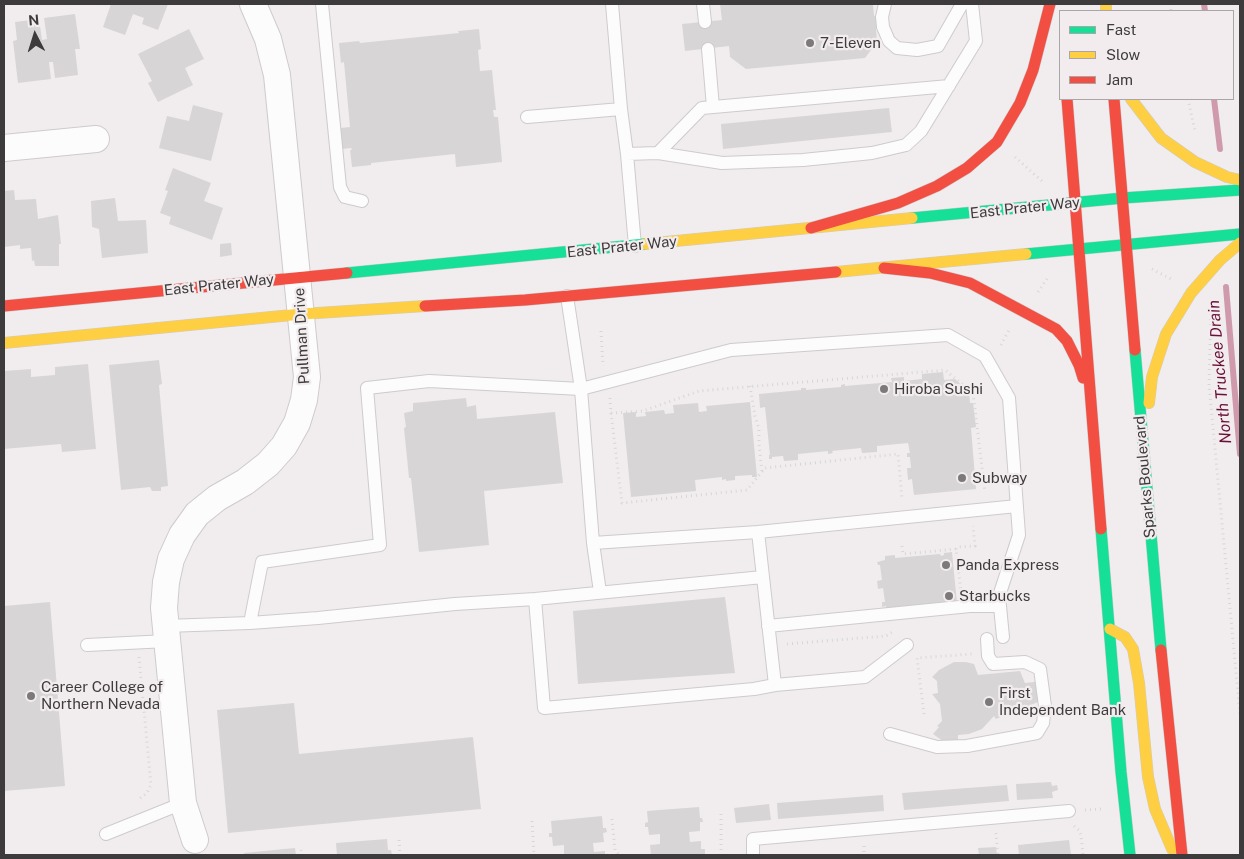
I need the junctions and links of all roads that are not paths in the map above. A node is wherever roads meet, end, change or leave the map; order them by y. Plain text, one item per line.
1 (257, 4) edge
2 (322, 4) edge
3 (612, 4) edge
4 (703, 4) edge
5 (885, 4) edge
6 (962, 4) edge
7 (972, 4) edge
8 (1056, 6) edge
9 (705, 22) dead end
10 (708, 49) dead end
11 (948, 86) junction
12 (1068, 100) edge
13 (1114, 100) edge
14 (1131, 100) edge
15 (713, 108) junction
16 (620, 109) junction
17 (527, 117) dead end
18 (96, 139) dead end
19 (4, 148) edge
20 (658, 153) junction
21 (627, 154) junction
22 (1240, 180) edge
23 (1240, 190) edge
24 (1123, 198) junction
25 (362, 201) dead end
26 (1076, 203) junction
27 (811, 228) junction
28 (1240, 234) edge
29 (1240, 243) edge
30 (635, 246) junction
31 (1127, 246) junction
32 (1080, 250) junction
33 (884, 268) junction
34 (298, 277) junction
35 (567, 296) junction
36 (4, 306) edge
37 (302, 314) junction
38 (4, 344) edge
39 (581, 389) junction
40 (1093, 408) junction
41 (1143, 449) junction
42 (1017, 506) junction
43 (758, 532) junction
44 (593, 543) junction
45 (763, 577) junction
46 (600, 592) junction
47 (535, 599) junction
48 (1000, 606) junction
49 (250, 623) junction
50 (768, 626) junction
51 (1110, 629) junction
52 (167, 634) junction
53 (1003, 637) dead end
54 (987, 639) dead end
55 (87, 645) dead end
56 (907, 645) dead end
57 (774, 685) junction
58 (890, 734) dead end
59 (184, 803) junction
60 (1069, 811) road end
61 (106, 834) dead end
62 (195, 848) edge
63 (753, 855) edge
64 (1130, 855) edge
65 (1175, 855) edge
66 (1182, 855) edge

1 - 34 street, Pullman Drive
2 - 25 lane
3 - 16 lane
4 - 9 lane
5 - 6 lane
7 - 11 lane
8 - 27 main road
10 - 15 lane
11 - 15 lane
11 - 20 lane
12 - 26 main road
13 - 24 main road, Sparks Boulevard
14 - 22 main road
15 - 20 lane
16 - 17 lane
16 - 21 lane
18 - 19 street
20 - 21 lane
21 - 30 lane
23 - 24 main road, East Prater Way
24 - 26 main road, East Prater Way
24 - 31 main road, Sparks Boulevard
26 - 27 main road, East Prater Way
26 - 32 main road
27 - 30 main road, East Prater Way
28 - 31 main road
29 - 41 main road
30 - 34 main road, East Prater Way
31 - 32 main road
31 - 41 main road, Sparks Boulevard
32 - 33 main road
32 - 40 main road
33 - 35 main road
33 - 40 main road
34 - 36 main road, East Prater Way
34 - 37 street, Pullman Drive
35 - 37 main road
35 - 39 lane
37 - 38 main road
37 - 52 street, Pullman Drive
39 - 42 lane
39 - 44 lane
39 - 49 lane
40 - 51 main road
41 - 66 main road, Sparks Boulevard
42 - 43 lane
42 - 48 lane
43 - 44 lane
43 - 45 lane
44 - 46 lane
45 - 46 lane
45 - 50 lane
46 - 47 lane
47 - 49 lane
47 - 57 lane
48 - 50 lane
48 - 53 lane
49 - 52 lane
50 - 57 lane
51 - 64 main road
51 - 65 main road
52 - 55 lane
52 - 59 street, Pullman Drive
54 - 58 lane
56 - 57 lane
59 - 61 lane
59 - 62 street, Pullman Drive
60 - 63 lane

